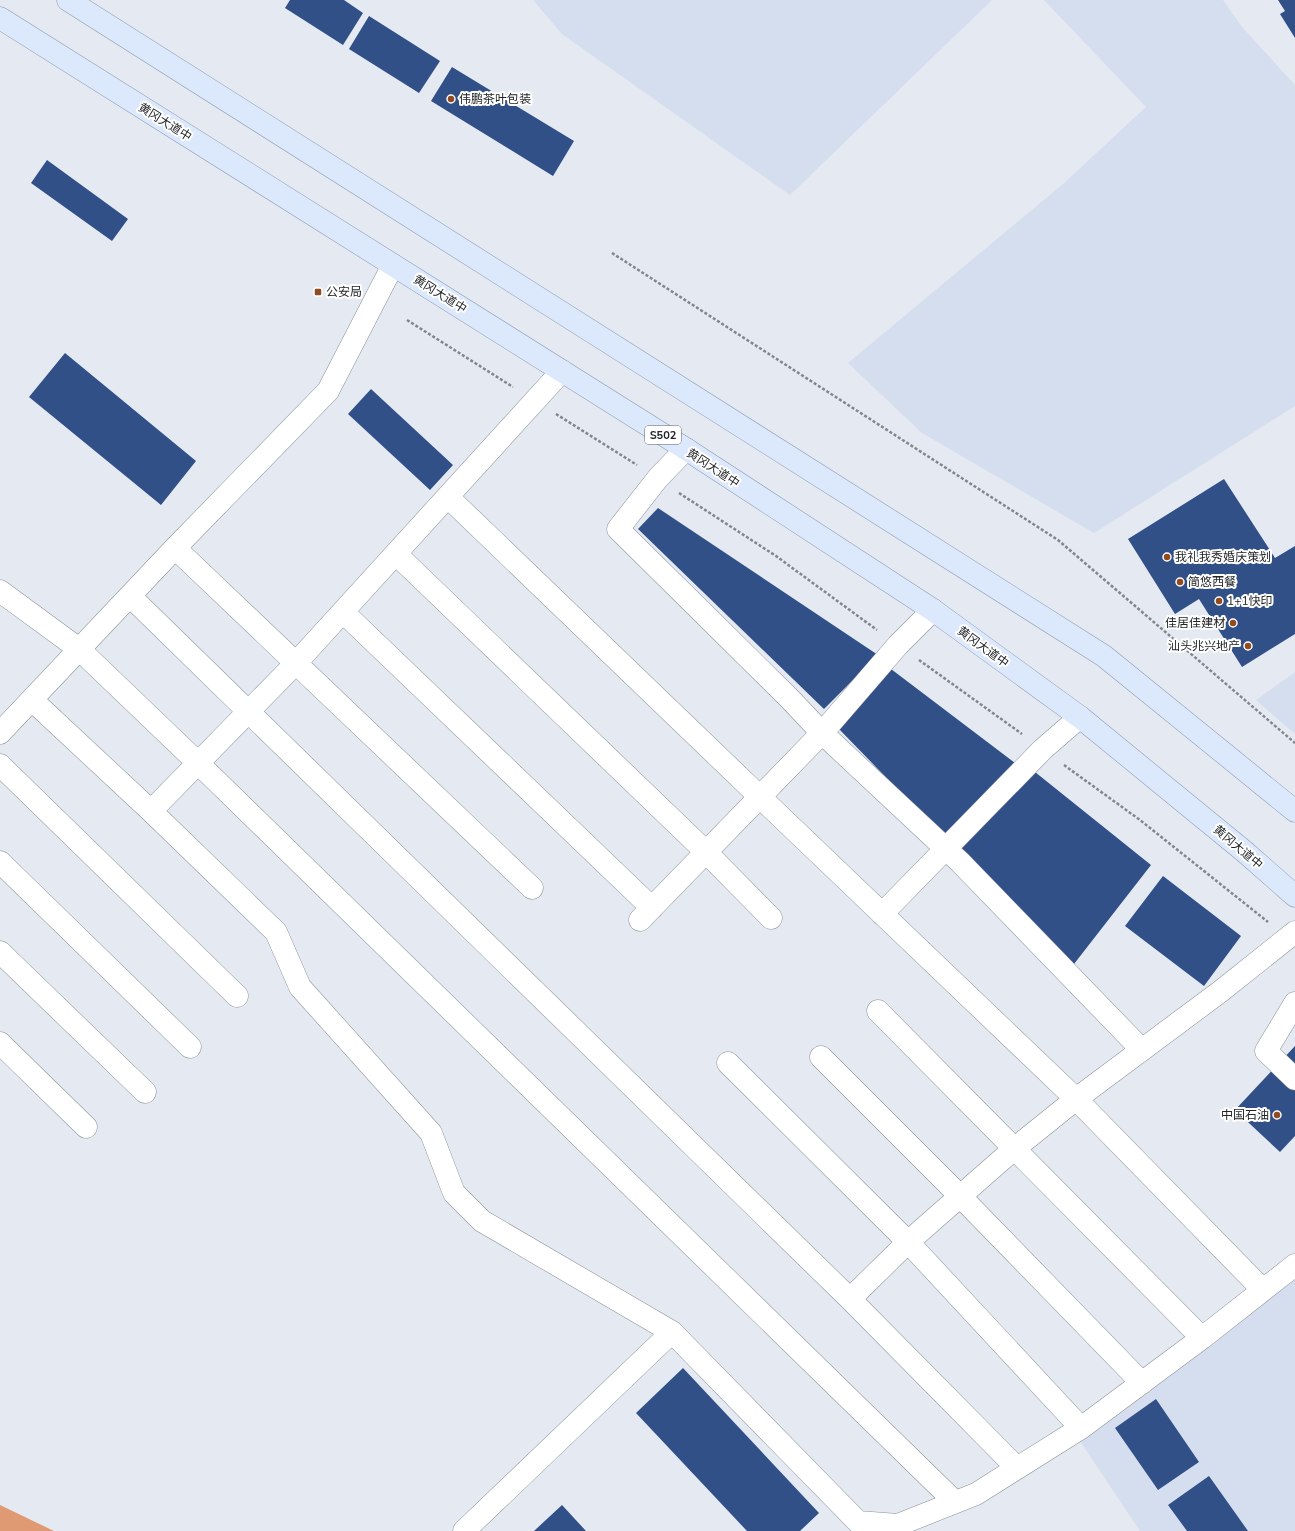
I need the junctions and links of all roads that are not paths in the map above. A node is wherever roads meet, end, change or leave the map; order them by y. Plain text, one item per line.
1 (68, 0) edge
2 (0, 18) edge
3 (393, 265) junction
4 (562, 371) junction
5 (686, 449) junction
6 (448, 497) junction
7 (175, 548) junction
8 (396, 554) junction
9 (0, 591) edge
10 (130, 596) junction
11 (933, 610) junction
12 (343, 612) junction
13 (79, 649) junction
14 (296, 663) junction
15 (32, 700) junction
16 (249, 711) junction
17 (1080, 717) junction
18 (822, 732) junction
19 (0, 734) edge
20 (198, 763) junction
21 (0, 765) edge
22 (760, 797) junction
23 (151, 811) junction
24 (1295, 811) edge
25 (946, 849) junction
26 (706, 852) junction
27 (0, 862) edge
28 (532, 888) dead end
29 (1295, 896) edge
30 (882, 914) junction
31 (771, 918) dead end
32 (1295, 932) edge
33 (0, 952) edge
34 (237, 996) dead end
35 (1295, 1003) edge
36 (878, 1011) dead end
37 (0, 1043) edge
38 (190, 1047) dead end
39 (1142, 1050) junction
40 (821, 1057) dead end
41 (728, 1063) dead end
42 (1295, 1079) edge
43 (145, 1092) dead end
44 (1076, 1099) junction
45 (86, 1127) dead end
46 (1014, 1149) junction
47 (960, 1196) junction
48 (908, 1242) junction
49 (1295, 1265) edge
50 (1263, 1290) junction
51 (850, 1299) junction
52 (672, 1332) junction
53 (1202, 1338) junction
54 (1142, 1383) junction
55 (1082, 1428) junction
56 (1017, 1468) junction
57 (955, 1502) junction
58 (852, 1527) edge
59 (896, 1528) edge
60 (464, 1531) edge

1 - 24 main road
2 - 3 main road, 黄冈大道中 / S502
3 - 4 main road, 黄冈大道中 / S502
3 - 7 street
4 - 5 main road, 黄冈大道中 / S502
4 - 6 street
5 - 11 main road, 黄冈大道中 / S502
5 - 18 street
6 - 8 street
6 - 22 street
7 - 10 street
7 - 14 street
8 - 12 street
8 - 26 street
9 - 13 street
10 - 13 street
10 - 16 street
11 - 17 main road, 黄冈大道中 / S502
11 - 18 street
12 - 14 street
12 - 26 street
13 - 15 street
13 - 20 street
14 - 16 street
14 - 28 street
15 - 19 street
15 - 23 street
16 - 20 street
16 - 51 street
17 - 25 street
17 - 29 main road, 黄冈大道中 / S502
18 - 22 street
18 - 25 street
20 - 23 street
20 - 57 street
21 - 34 street
22 - 26 street
22 - 30 street
23 - 52 street
25 - 30 street
25 - 39 street
26 - 31 street
27 - 38 street
30 - 44 street
32 - 39 street
33 - 43 street
35 - 42 street
36 - 46 street
37 - 45 street
39 - 44 street
40 - 47 street
41 - 48 street
44 - 46 street
44 - 50 street
46 - 47 street
46 - 53 street
47 - 48 street
47 - 54 street
48 - 51 street
48 - 55 street
49 - 50 street
50 - 53 street
51 - 56 street
52 - 58 street
52 - 60 street
53 - 54 street
54 - 55 street
55 - 56 street
56 - 57 street
57 - 59 street
58 - 59 street

